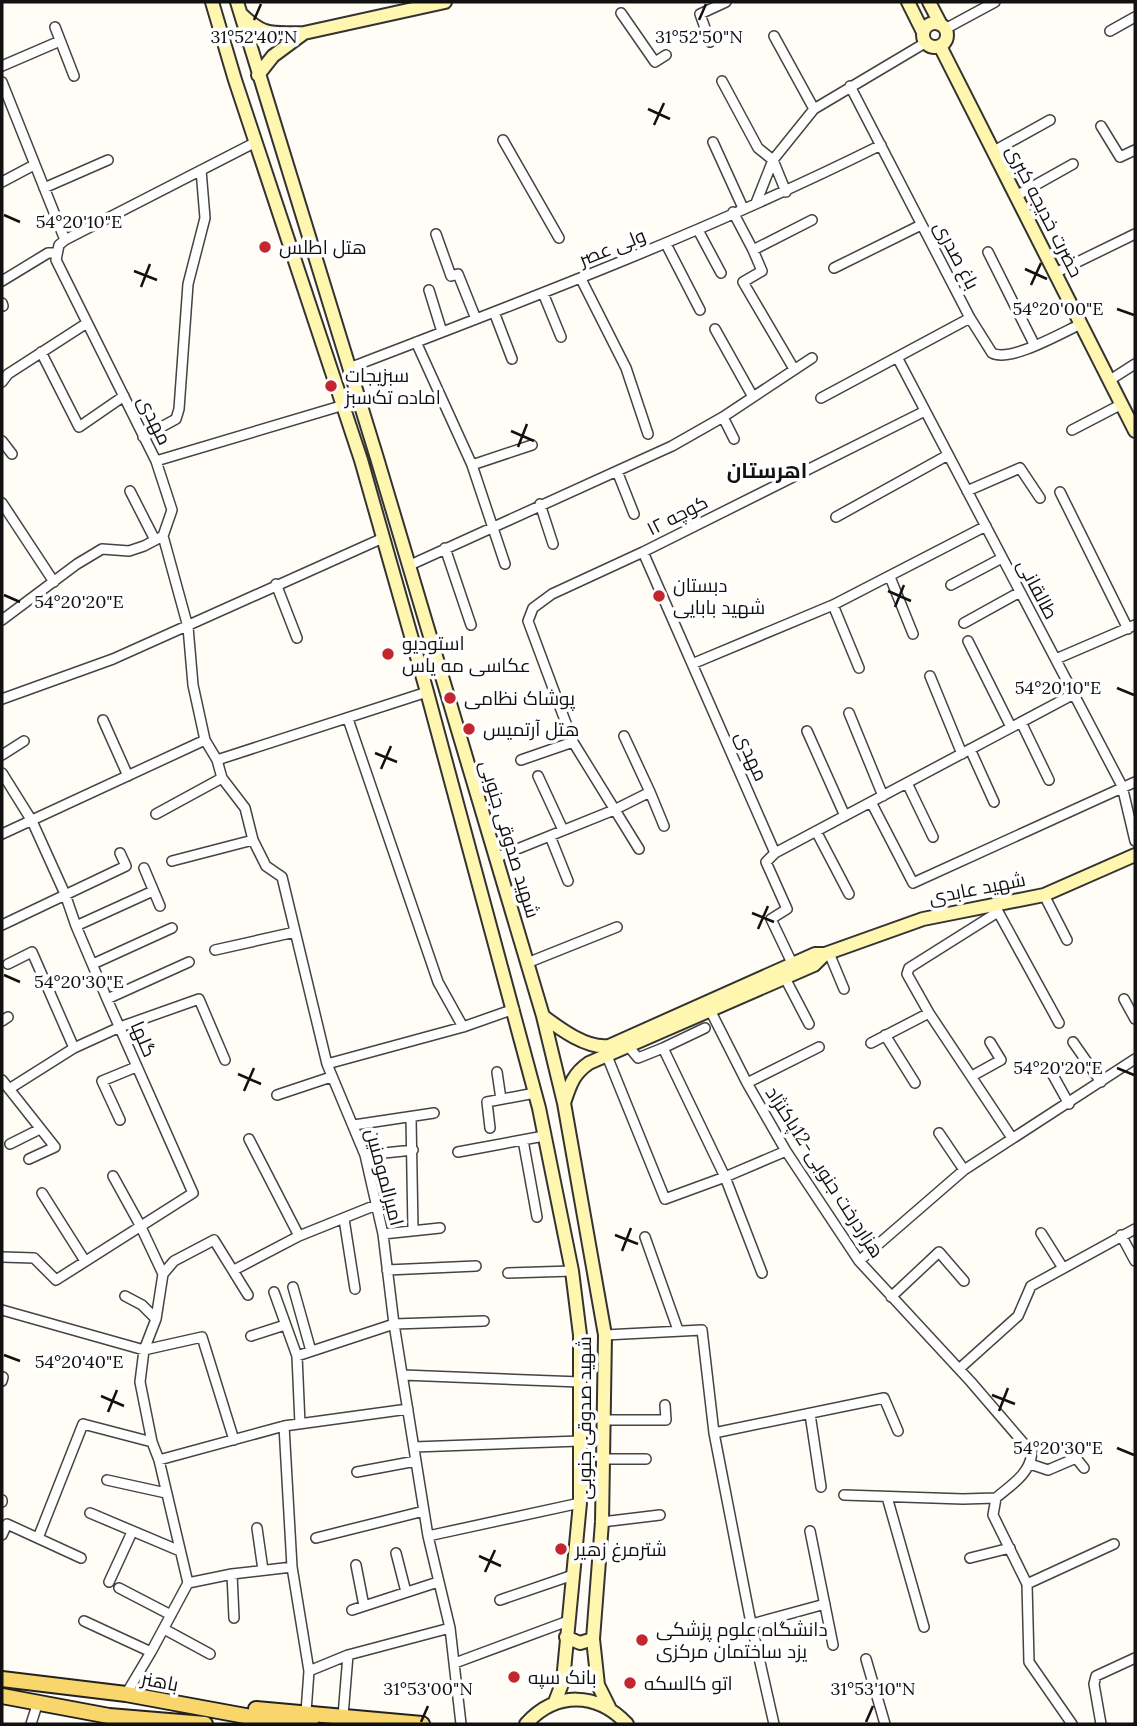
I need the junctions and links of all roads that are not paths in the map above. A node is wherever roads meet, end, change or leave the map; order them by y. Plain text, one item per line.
1 (212, 2) edge
2 (446, 2) edge
3 (726, 2) edge
4 (908, 2) edge
5 (929, 2) edge
6 (995, 2) edge
7 (238, 7) edge
8 (621, 13) dead end
9 (1135, 17) edge
10 (55, 27) dead end
11 (943, 27) junction
12 (1110, 31) dead end
13 (304, 33) junction
14 (774, 36) dead end
15 (924, 37) junction
16 (61, 41) junction
17 (710, 42) dead end
18 (940, 46) junction
19 (666, 55) dead end
20 (2, 66) edge
21 (258, 75) junction
22 (74, 76) dead end
23 (722, 81) dead end
24 (2, 85) edge
25 (850, 86) junction
26 (814, 109) junction
27 (1050, 120) dead end
28 (1101, 125) dead end
29 (503, 140) dead end
30 (256, 142) junction
31 (713, 142) dead end
32 (881, 145) junction
33 (1135, 150) edge
34 (993, 151) junction
35 (108, 160) dead end
36 (773, 160) junction
37 (1073, 164) dead end
38 (34, 165) junction
39 (201, 170) junction
40 (2, 182) edge
41 (44, 188) junction
42 (786, 192) junction
43 (1016, 196) junction
44 (756, 203) junction
45 (743, 208) junction
46 (733, 212) junction
47 (812, 220) dead end
48 (921, 225) junction
49 (698, 230) junction
50 (436, 234) dead end
51 (1135, 234) edge
52 (559, 238) dead end
53 (65, 240) junction
54 (666, 244) junction
55 (753, 250) junction
56 (55, 253) junction
57 (988, 253) dead end
58 (834, 268) dead end
59 (721, 273) dead end
60 (1055, 273) junction
61 (581, 279) junction
62 (2, 281) edge
63 (429, 290) dead end
64 (543, 293) junction
65 (700, 310) dead end
66 (495, 312) junction
67 (970, 318) junction
68 (476, 319) junction
69 (87, 323) junction
70 (1081, 324) junction
71 (716, 329) dead end
72 (442, 332) junction
73 (561, 337) dead end
74 (416, 342) junction
75 (1035, 346) junction
76 (41, 352) junction
77 (897, 357) junction
78 (812, 358) dead end
79 (512, 359) dead end
80 (1135, 364) edge
81 (349, 368) junction
82 (794, 369) junction
83 (1110, 380) junction
84 (2, 382) edge
85 (124, 396) junction
86 (753, 397) junction
87 (821, 398) dead end
88 (1122, 404) junction
89 (344, 405) junction
90 (925, 411) junction
91 (723, 417) junction
92 (1072, 430) dead end
93 (1135, 430) edge
94 (648, 434) dead end
95 (143, 437) junction
96 (734, 439) dead end
97 (2, 441) edge
98 (532, 445) dead end
99 (12, 454) dead end
100 (948, 455) junction
101 (156, 461) junction
102 (472, 465) junction
103 (617, 471) junction
104 (130, 491) dead end
105 (967, 491) junction
106 (1060, 492) dead end
107 (1040, 498) dead end
108 (2, 503) edge
109 (540, 504) junction
110 (634, 514) dead end
111 (836, 517) dead end
112 (986, 526) junction
113 (492, 527) junction
114 (159, 538) junction
115 (383, 538) junction
116 (553, 544) dead end
117 (445, 548) junction
118 (643, 552) junction
119 (1002, 558) junction
120 (505, 564) dead end
121 (408, 566) junction
122 (890, 577) junction
123 (54, 582) junction
124 (276, 584) junction
125 (951, 585) dead end
126 (1020, 592) junction
127 (833, 605) junction
128 (2, 620) edge
129 (964, 623) dead end
130 (471, 625) dead end
131 (188, 627) junction
132 (426, 627) junction
133 (1131, 627) edge
134 (409, 631) junction
135 (913, 634) dead end
136 (296, 638) dead end
137 (968, 641) dead end
138 (1056, 659) junction
139 (692, 664) junction
140 (859, 668) dead end
141 (930, 676) dead end
142 (427, 692) junction
143 (1074, 694) junction
144 (2, 699) edge
145 (849, 713) dead end
146 (348, 719) junction
147 (103, 720) dead end
148 (1021, 722) junction
149 (1012, 727) junction
150 (807, 731) dead end
151 (624, 736) dead end
152 (205, 740) junction
153 (24, 741) dead end
154 (573, 743) junction
155 (966, 751) junction
156 (2, 755) edge
157 (217, 760) junction
158 (521, 760) dead end
159 (2, 773) edge
160 (128, 776) junction
161 (538, 776) dead end
162 (222, 778) junction
163 (1049, 780) dead end
164 (1135, 782) edge
165 (907, 783) junction
166 (1122, 786) junction
167 (650, 792) junction
168 (883, 796) junction
169 (872, 802) junction
170 (994, 802) dead end
171 (614, 810) junction
172 (156, 814) dead end
173 (845, 816) junction
174 (32, 821) junction
175 (664, 826) dead end
176 (563, 831) junction
177 (816, 831) junction
178 (2, 834) edge
179 (550, 836) junction
180 (933, 837) dead end
181 (253, 840) junction
182 (1135, 841) edge
183 (639, 849) dead end
184 (120, 853) dead end
185 (775, 853) junction
186 (1135, 855) edge
187 (495, 858) junction
188 (172, 861) dead end
189 (144, 868) dead end
190 (568, 881) dead end
191 (153, 891) junction
192 (65, 894) junction
193 (849, 894) dead end
194 (1044, 895) junction
195 (160, 906) dead end
196 (996, 908) junction
197 (2, 925) edge
198 (76, 926) junction
199 (617, 927) dead end
200 (172, 928) dead end
201 (295, 932) junction
202 (1067, 940) dead end
203 (215, 950) dead end
204 (827, 954) junction
205 (189, 962) dead end
206 (527, 963) junction
207 (792, 963) junction
208 (8, 964) dead end
209 (93, 964) junction
210 (785, 978) junction
211 (844, 989) dead end
212 (107, 999) junction
213 (1124, 999) dead end
214 (709, 1007) junction
215 (514, 1009) junction
216 (929, 1013) junction
217 (543, 1016) junction
218 (1135, 1019) edge
219 (1059, 1023) dead end
220 (809, 1024) dead end
221 (120, 1027) junction
222 (463, 1027) junction
223 (705, 1028) dead end
224 (885, 1035) junction
225 (870, 1042) dead end
226 (990, 1042) dead end
227 (1073, 1042) dead end
228 (629, 1047) junction
229 (819, 1047) dead end
230 (74, 1048) junction
231 (663, 1048) junction
232 (607, 1056) junction
233 (1135, 1059) edge
234 (225, 1060) dead end
235 (327, 1064) junction
236 (136, 1067) junction
237 (1049, 1068) dead end
238 (97, 1070) dead end
239 (497, 1072) dead end
240 (972, 1076) junction
241 (331, 1077) junction
242 (2, 1080) edge
243 (102, 1081) junction
244 (1101, 1082) junction
245 (747, 1083) junction
246 (915, 1083) dead end
247 (9, 1089) junction
248 (535, 1093) junction
249 (276, 1095) dead end
250 (501, 1100) junction
251 (564, 1103) junction
252 (1069, 1104) junction
253 (434, 1113) dead end
254 (411, 1118) junction
255 (120, 1120) dead end
256 (354, 1125) junction
257 (490, 1128) dead end
258 (40, 1129) junction
259 (939, 1133) dead end
260 (544, 1136) junction
261 (1012, 1138) junction
262 (249, 1139) dead end
263 (523, 1140) junction
264 (10, 1144) dead end
265 (413, 1150) junction
266 (786, 1151) junction
267 (458, 1152) dead end
268 (365, 1155) junction
269 (29, 1159) dead end
270 (964, 1170) junction
271 (113, 1176) dead end
272 (725, 1177) junction
273 (42, 1193) dead end
274 (376, 1205) junction
275 (537, 1217) dead end
276 (344, 1219) junction
277 (140, 1225) junction
278 (440, 1228) dead end
279 (1135, 1229) edge
280 (413, 1230) junction
281 (1041, 1233) dead end
282 (383, 1234) junction
283 (1121, 1235) junction
284 (299, 1236) junction
285 (645, 1237) dead end
286 (2, 1256) edge
287 (85, 1261) junction
288 (859, 1261) junction
289 (1135, 1261) edge
290 (476, 1266) dead end
291 (1063, 1268) junction
292 (234, 1270) junction
293 (387, 1270) junction
294 (572, 1272) junction
295 (508, 1273) dead end
296 (762, 1273) dead end
297 (163, 1274) junction
298 (964, 1281) dead end
299 (293, 1286) dead end
300 (355, 1289) dead end
301 (274, 1292) dead end
302 (248, 1295) dead end
303 (125, 1296) dead end
304 (891, 1297) junction
305 (2, 1310) edge
306 (156, 1319) junction
307 (484, 1321) dead end
308 (394, 1324) junction
309 (285, 1325) junction
310 (678, 1330) junction
311 (605, 1335) junction
312 (251, 1336) dead end
313 (144, 1350) junction
314 (311, 1351) junction
315 (297, 1356) junction
316 (959, 1369) junction
317 (403, 1375) junction
318 (580, 1382) junction
319 (665, 1405) dead end
320 (408, 1409) junction
321 (810, 1414) junction
322 (604, 1420) junction
323 (300, 1424) junction
324 (284, 1426) junction
325 (898, 1432) dead end
326 (714, 1433) junction
327 (234, 1440) junction
328 (580, 1441) junction
329 (152, 1443) junction
330 (414, 1447) junction
331 (604, 1459) junction
332 (646, 1459) dead end
333 (159, 1460) junction
334 (416, 1461) junction
335 (1030, 1464) junction
336 (1084, 1468) dead end
337 (357, 1472) dead end
338 (107, 1480) dead end
339 (821, 1487) dead end
340 (166, 1493) junction
341 (844, 1495) dead end
342 (887, 1497) junction
343 (996, 1498) junction
344 (580, 1503) junction
345 (424, 1511) junction
346 (90, 1513) dead end
347 (660, 1515) dead end
348 (602, 1522) junction
349 (4, 1524) edge
350 (257, 1528) dead end
351 (810, 1531) dead end
352 (132, 1532) junction
353 (2, 1535) edge
354 (428, 1536) junction
355 (38, 1538) junction
356 (316, 1538) dead end
357 (1114, 1544) dead end
358 (1010, 1548) junction
359 (180, 1551) junction
360 (396, 1553) dead end
361 (81, 1558) dead end
362 (970, 1558) dead end
363 (356, 1565) dead end
364 (292, 1567) junction
365 (263, 1570) junction
366 (232, 1574) junction
367 (573, 1575) junction
368 (109, 1582) dead end
369 (438, 1582) junction
370 (188, 1583) junction
371 (1027, 1584) junction
372 (119, 1588) dead end
373 (406, 1592) junction
374 (500, 1600) dead end
375 (825, 1604) junction
376 (364, 1606) junction
377 (352, 1610) dead end
378 (171, 1615) junction
379 (234, 1618) dead end
380 (84, 1620) dead end
381 (568, 1621) junction
382 (752, 1624) junction
383 (924, 1627) dead end
384 (450, 1628) junction
385 (164, 1629) junction
386 (566, 1637) junction
387 (593, 1639) junction
388 (834, 1645) dead end
389 (152, 1652) junction
390 (210, 1654) dead end
391 (348, 1656) junction
392 (1135, 1658) edge
393 (866, 1660) dead end
394 (455, 1663) junction
395 (309, 1671) junction
396 (2, 1679) edge
397 (126, 1694) junction
398 (2, 1696) edge
399 (38, 1702) junction
400 (555, 1702) junction
401 (609, 1707) junction
402 (344, 1716) junction
403 (309, 1718) edge
404 (108, 1720) edge
405 (31, 1724) edge
406 (205, 1724) edge
407 (422, 1724) edge
408 (461, 1724) edge
409 (526, 1724) edge
410 (627, 1724) edge
411 (774, 1724) edge
412 (885, 1724) edge
413 (1072, 1724) edge
414 (1101, 1724) edge

1 - 30 main road, شهید صدوقی جنوبی
2 - 13 main road
3 - 17 street
4 - 15 main road
5 - 11 main road
6 - 11 street
7 - 13 main road
7 - 21 main road, شهید صدوقی جنوبی
8 - 19 street
9 - 12 street
10 - 16 street
11 - 15 main road
11 - 18 main road
13 - 21 main road
14 - 26 street
15 - 18 main road
15 - 25 street
16 - 20 street
16 - 22 street
18 - 34 main road, حضرت خدیجه کبری
21 - 81 main road, شهید صدوقی جنوبی
23 - 36 street
24 - 38 street
25 - 26 street
25 - 32 street, باغ صدری
26 - 36 street
27 - 34 street
28 - 33 street
29 - 52 street
30 - 39 street
30 - 89 main road, شهید صدوقی جنوبی
31 - 45 street
32 - 42 street, ولی عصر
32 - 48 street, باغ صدری
34 - 43 main road, حضرت خدیجه کبری
35 - 41 street
36 - 42 street
36 - 44 street
37 - 43 street
38 - 40 street
38 - 41 street
39 - 53 street
39 - 95 street
41 - 53 street
42 - 44 street, ولی عصر
43 - 60 main road, حضرت خدیجه کبری
44 - 45 street, ولی عصر
45 - 46 street, ولی عصر
46 - 49 street, ولی عصر
46 - 55 street
47 - 55 street
48 - 58 street
48 - 67 street, باغ صدری
49 - 54 street, ولی عصر
49 - 59 street
50 - 68 street
51 - 60 street
53 - 56 street
54 - 61 street, ولی عصر
54 - 65 street
55 - 82 street
56 - 62 street
56 - 69 street, مهدی
57 - 75 street
60 - 70 main road, حضرت خدیجه کبری
61 - 64 street, ولی عصر
61 - 94 street
63 - 72 street
64 - 66 street, ولی عصر
64 - 73 street
66 - 68 street, ولی عصر
66 - 79 street
67 - 75 street, باغ صدری
67 - 77 street
68 - 72 street, ولی عصر
69 - 76 street
69 - 85 street, مهدی
70 - 75 street, باغ صدری
70 - 83 main road, حضرت خدیجه کبری
71 - 86 street
72 - 74 street, ولی عصر
74 - 81 street, ولی عصر
74 - 102 street
76 - 84 street
76 - 85 street
77 - 87 street
77 - 90 street, طالقانی
78 - 82 street
80 - 83 street
81 - 121 main road, شهید صدوقی جنوبی
82 - 86 street
83 - 88 main road, حضرت خدیجه کبری
85 - 95 street, مهدی
86 - 91 street
88 - 92 street
88 - 93 main road, حضرت خدیجه کبری
89 - 101 street
89 - 115 main road, شهید صدوقی جنوبی
90 - 100 street, طالقانی
90 - 118 street, کوچه ۱۲
91 - 96 street
91 - 103 street
95 - 101 street, مهدی
97 - 99 street
98 - 102 street
100 - 105 street, طالقانی
100 - 111 street
101 - 114 street, مهدی
102 - 113 street
103 - 109 street
103 - 110 street
104 - 114 street
105 - 107 street
105 - 112 street, طالقانی
106 - 133 street
108 - 123 street
109 - 113 street
109 - 116 street
112 - 119 street, طالقانی
112 - 122 street
113 - 117 street
113 - 120 street
114 - 123 street
114 - 131 street, مهدی
115 - 124 street
115 - 134 main road, شهید صدوقی جنوبی
117 - 121 street
117 - 130 street
118 - 139 street, مهدی
118 - 154 street, کوچه ۱۲
119 - 125 street
119 - 126 street, طالقانی
121 - 132 main road, شهید صدوقی جنوبی
122 - 127 street
122 - 135 street
123 - 128 street
124 - 131 street
124 - 136 street
126 - 129 street
126 - 138 street, طالقانی
127 - 139 street
127 - 140 street
131 - 144 street
131 - 152 street, امیرالمومنین
132 - 134 main road
132 - 187 main road, شهید صدوقی جنوبی
133 - 138 street
134 - 142 main road, شهید صدوقی جنوبی
137 - 149 street
138 - 143 street, طالقانی
139 - 185 street, مهدی
141 - 155 street
142 - 146 street
142 - 215 main road, شهید صدوقی جنوبی
143 - 148 street
143 - 166 street, طالقانی
145 - 168 street
146 - 157 street
146 - 222 street
147 - 160 street
148 - 149 street
148 - 163 street
149 - 155 street
150 - 173 street
151 - 167 street
152 - 157 street, امیرالمومنین
152 - 160 street
153 - 156 street
154 - 158 street
154 - 171 street
155 - 165 street
155 - 170 street
157 - 162 street, امیرالمومنین
159 - 174 street, گلها
160 - 174 street
161 - 176 street
162 - 172 street
162 - 181 street, امیرالمومنین
164 - 166 street
165 - 168 street
165 - 180 street
166 - 169 street
166 - 182 street, طالقانی
167 - 171 street
167 - 175 street
168 - 169 street
169 - 173 street
171 - 176 street
171 - 183 street
173 - 177 street
174 - 178 street
174 - 192 street, گلها
176 - 179 street
177 - 185 street
177 - 193 street
179 - 187 street
179 - 190 street
181 - 188 street
181 - 201 street, امیرالمومنین
184 - 192 street
185 - 207 street, مهدی
186 - 194 main road, شهید عابدی
187 - 206 main road, شهید صدوقی جنوبی
189 - 191 street
191 - 195 street
191 - 198 street
192 - 197 street
192 - 198 street, گلها
194 - 196 main road, شهید عابدی
194 - 202 street
196 - 204 main road, شهید عابدی
196 - 216 street
196 - 219 street
198 - 209 street, گلها
199 - 206 street
200 - 209 street
201 - 203 street
201 - 235 street, امیرالمومنین
204 - 207 main road, شهید عابدی
204 - 210 main road, شهید عابدی
204 - 211 street
205 - 212 street
206 - 217 main road, شهید صدوقی جنوبی
207 - 214 main road, شهید عابدی
208 - 230 street
209 - 212 street, گلها
210 - 214 main road, شهید عابدی
210 - 220 street
212 - 221 street, گلها
213 - 218 street
214 - 217 main road, شهید عابدی
214 - 228 main road, شهید عابدی
214 - 245 street, هزاردرخت جنوبی-12پاکنژاد
215 - 222 street
215 - 248 main road, شهید صدوقی جنوبی
216 - 224 street
216 - 240 street
217 - 251 main road, شهید صدوقی جنوبی
221 - 230 street
221 - 234 street
221 - 236 street, گلها
222 - 235 street
223 - 231 street
224 - 225 street
224 - 246 street
226 - 240 street
227 - 244 street
228 - 231 street
228 - 232 main road, شهید عابدی
229 - 245 street
230 - 247 street
231 - 272 street
232 - 251 main road, شهید عابدی
232 - 272 street
233 - 244 street
235 - 241 street, امیرالمومنین
236 - 243 street
236 - 277 street, گلها
237 - 252 street
238 - 243 street
239 - 250 street
240 - 261 street
241 - 249 street
241 - 256 street, امیرالمومنین
242 - 247 street
243 - 255 street
244 - 252 street
245 - 266 street, هزاردرخت جنوبی-12پاکنژاد
247 - 258 street
248 - 250 street
248 - 260 main road, شهید صدوقی جنوبی
250 - 257 street
251 - 311 main road, شهید صدوقی جنوبی
252 - 261 street
253 - 254 street
254 - 256 street
254 - 265 street
256 - 268 street, امیرالمومنین
258 - 264 street
258 - 269 street
259 - 270 street
260 - 263 street
260 - 294 main road, شهید صدوقی جنوبی
261 - 270 street
262 - 284 street
263 - 267 street
263 - 275 street
265 - 268 street
265 - 280 street
266 - 272 street
266 - 288 street, هزاردرخت جنوبی-12پاکنژاد
268 - 274 street, امیرالمومنین
270 - 288 street
271 - 277 street
272 - 296 street
273 - 287 street
274 - 276 street
274 - 282 street, امیرالمومنین
276 - 284 street
276 - 300 street
277 - 287 street
277 - 297 street
278 - 280 street
279 - 283 street
280 - 282 street
281 - 291 street
282 - 293 street, امیرالمومنین
283 - 289 street
283 - 291 street
284 - 292 street
285 - 310 street
286 - 287 street
288 - 304 street, هزاردرخت جنوبی-12پاکنژاد
290 - 293 street
291 - 316 street
292 - 297 street
292 - 302 street
293 - 308 street, امیرالمومنین
294 - 295 street
294 - 318 main road, شهید صدوقی جنوبی
297 - 306 street
298 - 304 street
299 - 314 street
301 - 309 street
303 - 306 street
304 - 316 street, هزاردرخت جنوبی-12پاکنژاد
305 - 313 street
306 - 313 street
307 - 308 street
308 - 314 street
308 - 317 street, امیرالمومنین
309 - 312 street
309 - 315 street
310 - 311 street
310 - 326 street
311 - 322 main road, شهید صدوقی جنوبی
313 - 327 street
313 - 329 street
314 - 315 street
315 - 323 street
316 - 335 street, هزاردرخت جنوبی-12پاکنژاد
317 - 318 street
317 - 320 street, امیرالمومنین
318 - 328 main road, شهید صدوقی جنوبی
319 - 322 street
320 - 323 street
320 - 330 street, امیرالمومنین
321 - 325 street
321 - 326 street
321 - 339 street
322 - 331 main road, شهید صدوقی جنوبی
323 - 324 street
324 - 327 street
324 - 364 street
326 - 382 street
327 - 333 street
328 - 330 street
328 - 344 main road, شهید صدوقی جنوبی
329 - 333 street
329 - 355 street
330 - 334 street, امیرالمومنین
331 - 332 street
331 - 348 main road, شهید صدوقی جنوبی
333 - 340 street
334 - 337 street
334 - 345 street, امیرالمومنین
335 - 336 street
335 - 343 street
338 - 340 street
340 - 359 street
341 - 342 street
342 - 343 street
342 - 383 street
343 - 358 street
344 - 354 street
344 - 367 main road, شهید صدوقی جنوبی
345 - 354 street, امیرالمومنین
345 - 356 street
346 - 352 street
347 - 348 street
348 - 387 main road, شهید صدوقی جنوبی
349 - 353 street
349 - 355 street
350 - 365 street
351 - 375 street
352 - 359 street
352 - 368 street
354 - 369 street, امیرالمومنین
355 - 361 street
357 - 371 street
358 - 362 street
358 - 371 street
359 - 370 street
360 - 373 street
363 - 376 street
364 - 365 street
364 - 395 street
365 - 366 street
366 - 370 street
366 - 379 street
367 - 374 street
367 - 381 main road, شهید صدوقی جنوبی
369 - 373 street
369 - 384 street, امیرالمومنین
370 - 378 street
371 - 413 street
372 - 378 street
373 - 376 street
375 - 382 street
375 - 388 street
376 - 377 street
378 - 385 street
380 - 389 street
381 - 386 main road, شهید صدوقی جنوبی
381 - 394 street
382 - 411 street
384 - 391 street
384 - 394 street, امیرالمومنین
385 - 389 street
385 - 390 street
386 - 387 main road
386 - 400 main road, شهید صدوقی جنوبی
387 - 401 main road, شهید صدوقی جنوبی
389 - 397 street
391 - 395 street
391 - 402 street
392 - 414 street
393 - 412 street
394 - 408 street, امیرالمومنین
395 - 403 street
396 - 397 main road, باهنر
397 - 403 main road, باهنر
398 - 399 main road, باهنر
399 - 404 main road, باهنر
399 - 405 street
400 - 401 main road
400 - 409 main road
401 - 410 main road
402 - 403 main road, باهنر
402 - 407 main road, باهنر
404 - 406 main road, باهنر

